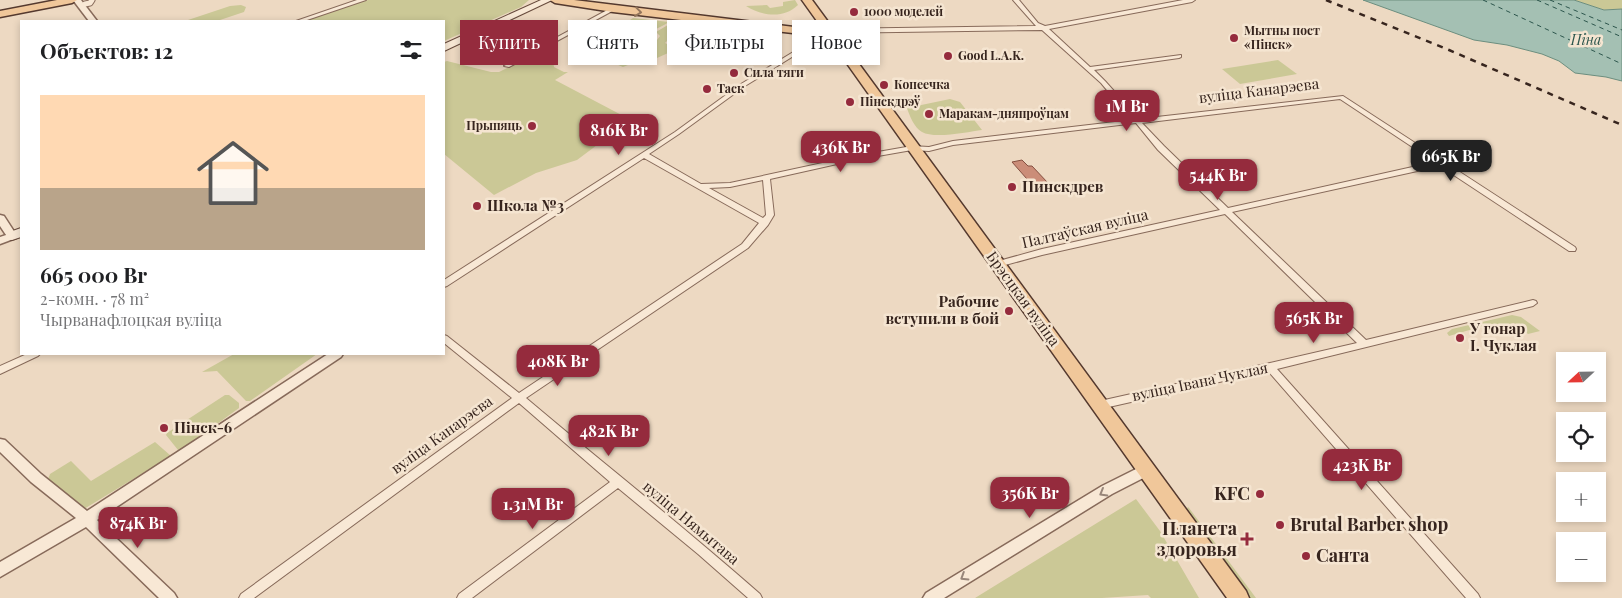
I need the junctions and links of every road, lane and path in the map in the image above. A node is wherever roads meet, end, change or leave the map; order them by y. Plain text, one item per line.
1 (56, 0) edge
2 (72, 0) edge
3 (76, 0) edge
4 (92, 0) edge
5 (364, 0) edge
6 (548, 0) edge
7 (555, 0) edge
8 (807, 0) edge
9 (1016, 0) edge
10 (1192, 0) edge
11 (85, 4) dead end
12 (613, 9) junction
13 (0, 13) edge
14 (92, 20) edge
15 (302, 20) edge
16 (821, 20) edge
17 (1044, 28) junction
18 (792, 30) edge
19 (880, 30) edge
20 (445, 48) edge
21 (792, 55) edge
22 (1179, 56) dead end
23 (852, 65) edge
24 (507, 66) dead end
25 (1090, 69) junction
26 (1136, 120) junction
27 (912, 148) junction
28 (643, 154) junction
29 (1443, 163) junction
30 (766, 177) junction
31 (699, 186) junction
32 (1226, 211) junction
33 (0, 218) edge
34 (765, 223) junction
35 (11, 237) edge
36 (1572, 249) dead end
37 (998, 264) junction
38 (445, 283) edge
39 (1533, 303) dead end
40 (445, 339) edge
41 (1364, 344) junction
42 (32, 355) edge
43 (335, 355) edge
44 (1270, 367) junction
45 (0, 370) edge
46 (519, 398) junction
47 (1100, 405) junction
48 (0, 444) edge
49 (1146, 470) junction
50 (618, 482) junction
51 (88, 519) junction
52 (0, 570) edge
53 (169, 598) edge
54 (245, 598) edge
55 (463, 598) edge
56 (756, 598) edge
57 (931, 598) edge
58 (1239, 598) edge
59 (1474, 598) edge

1 - 13 main road
2 - 13 main road
3 - 14 street
4 - 11 street
5 - 15 street
6 - 20 main road
7 - 12 main road
8 - 16 main road, Брэсцкая вуліца
9 - 17 street
10 - 17 street
12 -> 18 main road
12 - 24 street
17 - 19 street
17 - 25 street
21 - 28 street
22 - 25 street
23 - 27 main road, Брэсцкая вуліца
25 - 26 street
26 - 27 street, вуліца Канарэева
26 - 29 street, вуліца Канарэева
26 - 32 street
27 - 30 street, вуліца Канарэева
27 - 37 main road, Брэсцкая вуліца
28 - 31 street
28 - 38 street
29 - 32 street, Палтаўская вуліца
29 - 36 street
30 - 31 street, вуліца Канарэева
30 - 34 street
31 - 34 street
32 - 37 street, Палтаўская вуліца
32 - 41 street
33 - 35 street
34 - 46 street, вуліца Канарэева
37 - 47 main road, Брэсцкая вуліца
39 - 41 street, вуліца Івана Чуклая
40 - 46 street, вуліца Нямытава
41 - 44 street, вуліца Івана Чуклая
42 - 45 street
43 - 51 street
44 - 47 street, вуліца Івана Чуклая
44 - 59 street
46 - 50 street, вуліца Нямытава
46 - 54 street, вуліца Канарэева
47 - 49 main road, Брэсцкая вуліца
48 - 51 street
49 -> 57 street
49 - 58 main road, Брэсцкая вуліца
50 - 55 street
50 - 56 street, вуліца Нямытава
51 - 52 street
51 - 53 street

